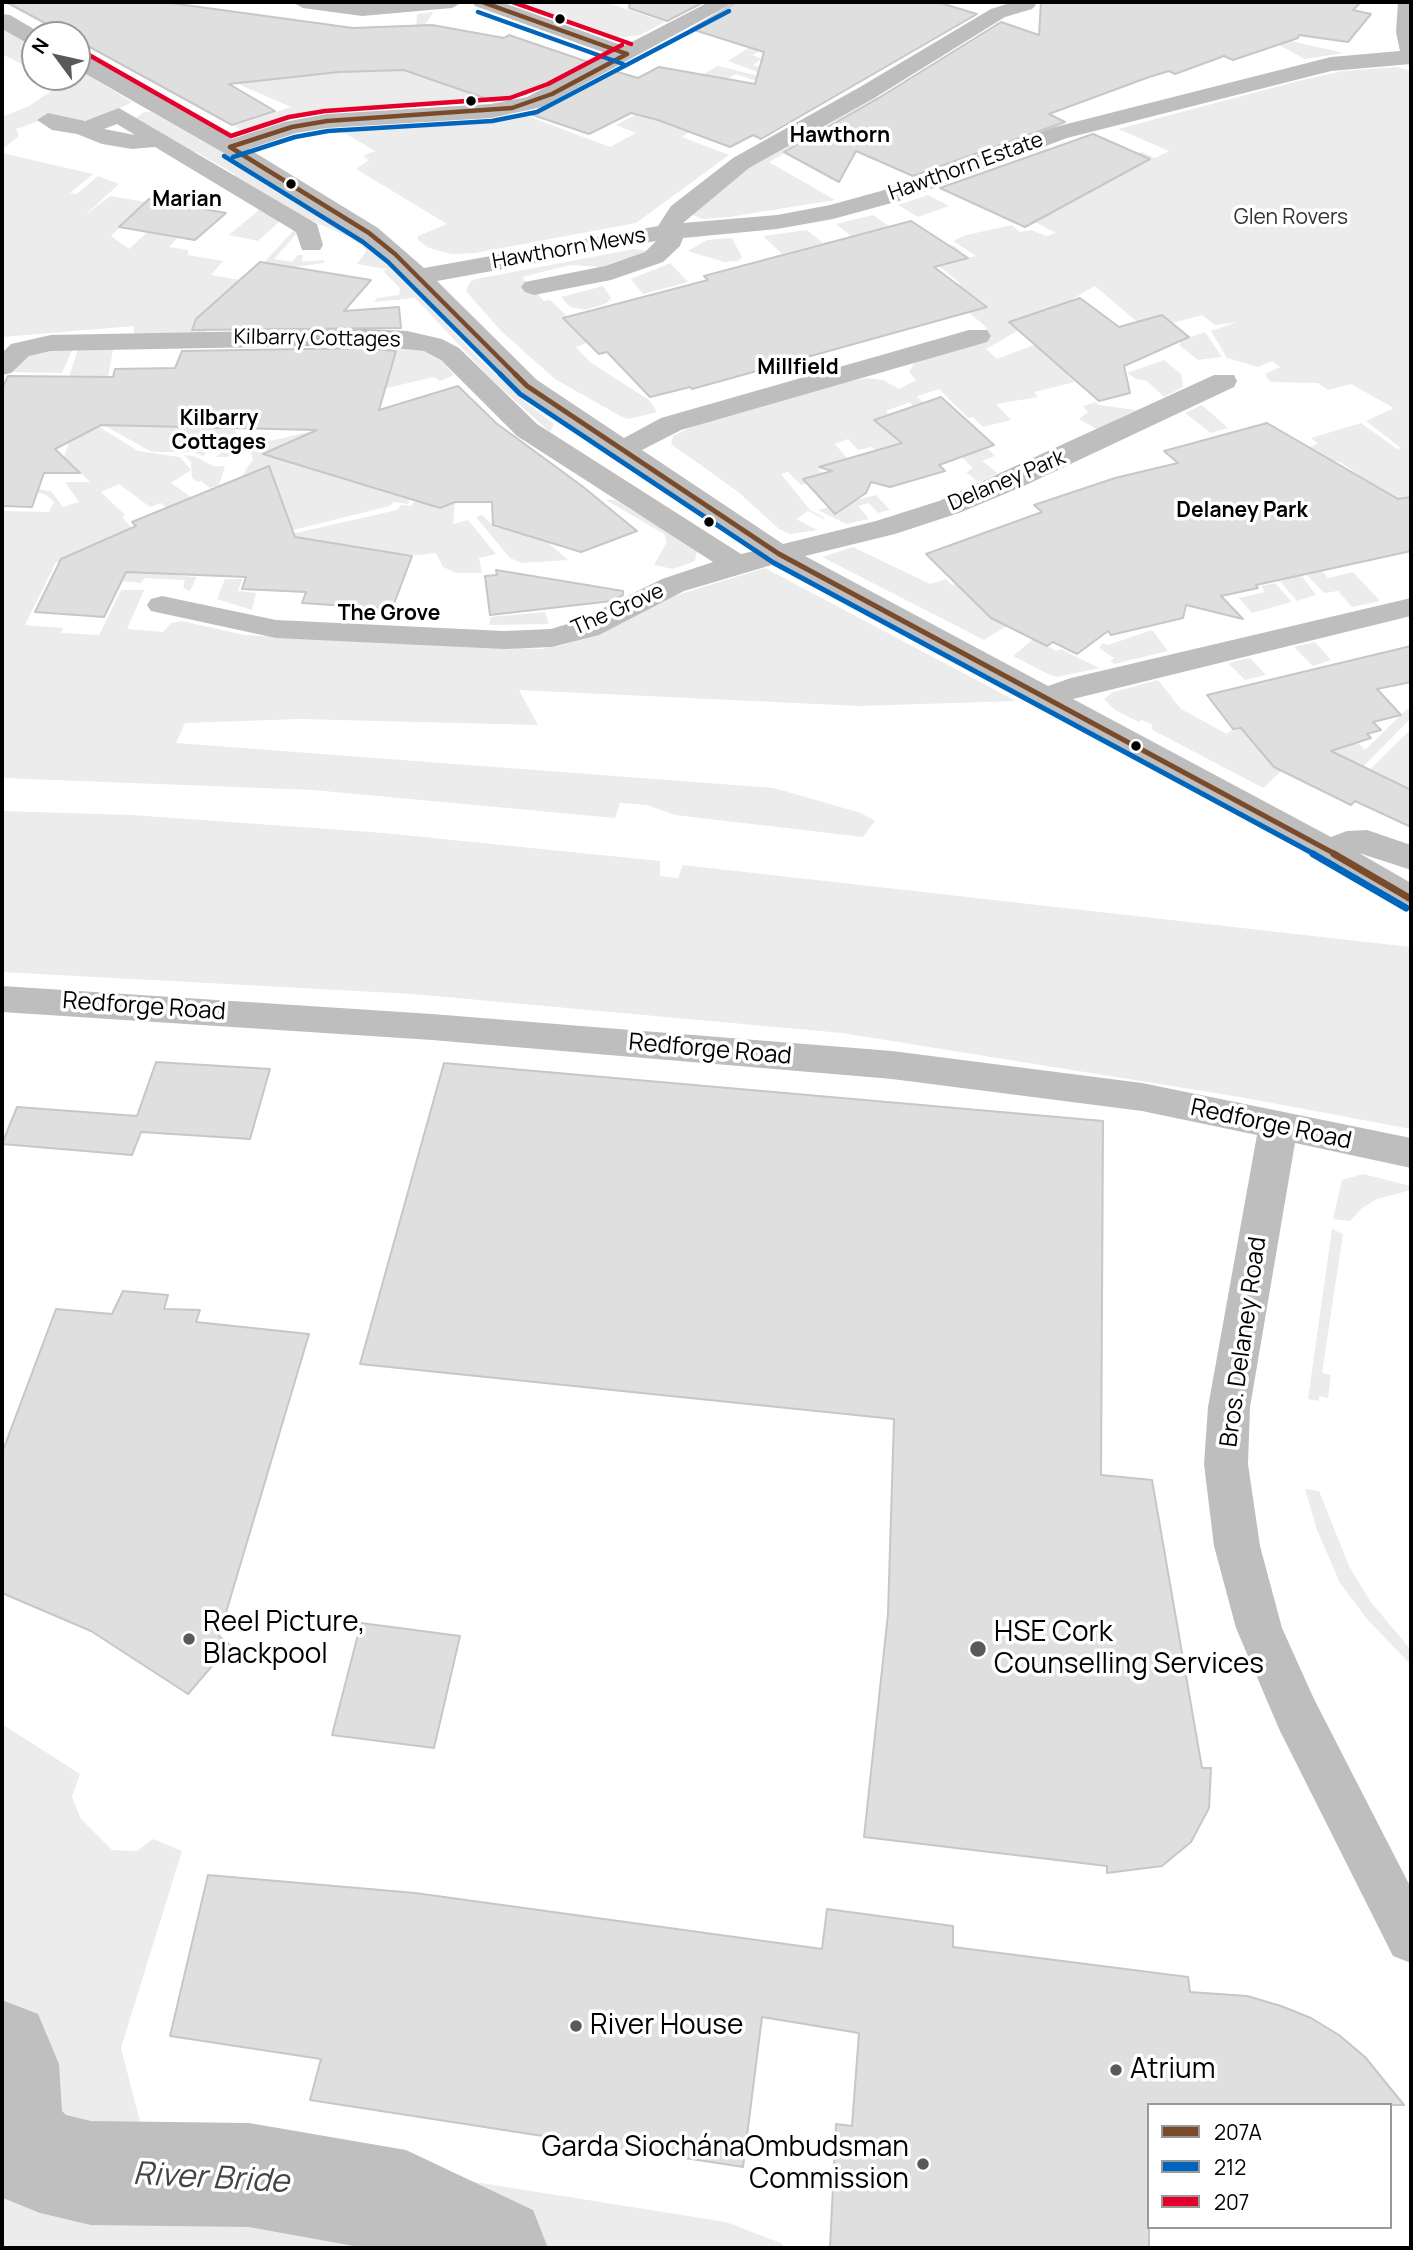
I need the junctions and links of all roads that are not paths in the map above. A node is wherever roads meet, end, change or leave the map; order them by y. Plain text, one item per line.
1 (303, 2) edge
2 (452, 2) edge
3 (482, 2) edge
4 (724, 2) edge
5 (1409, 2) edge
6 (1025, 5) dead end
7 (2, 20) edge
8 (21, 30) edge
9 (626, 54) junction
10 (1411, 55) edge
11 (91, 68) edge
12 (153, 102) junction
13 (118, 115) junction
14 (48, 120) dead end
15 (87, 128) junction
16 (159, 140) junction
17 (230, 147) junction
18 (670, 232) junction
19 (310, 237) dead end
20 (419, 277) junction
21 (534, 287) dead end
22 (978, 336) dead end
23 (2, 367) edge
24 (1224, 381) dead end
25 (620, 451) junction
26 (779, 554) junction
27 (736, 564) junction
28 (162, 605) dead end
29 (1411, 607) edge
30 (1047, 699) junction
31 (1335, 854) junction
32 (1411, 858) edge
33 (1411, 899) edge
34 (2, 999) edge
35 (1278, 1127) junction
36 (1411, 1153) edge
37 (1411, 1938) edge

1 - 2 street
3 - 9 street
4 - 9 street
5 - 10 street
6 - 18 street, Hawthorn Mews
7 - 8 street
9 - 17 street
10 - 18 street, Hawthorn Estate
11 - 12 street
12 - 13 street
12 - 17 street
13 - 15 street
13 - 16 street
14 - 15 street
15 - 16 street
16 - 19 street
17 - 20 street
18 - 20 street, Hawthorn Mews
18 - 21 street
20 - 25 street
22 - 25 street
23 - 27 street, Kilbarry Cottages
24 - 26 street, Delaney Park
25 - 26 street
26 - 27 street, The Grove
26 - 30 street
27 - 28 street, The Grove
29 - 30 street
30 - 31 street
31 - 32 street
31 - 33 street
34 - 35 street, Redforge Road
35 - 36 street, Redforge Road
35 - 37 street, Bros. Delaney Road

